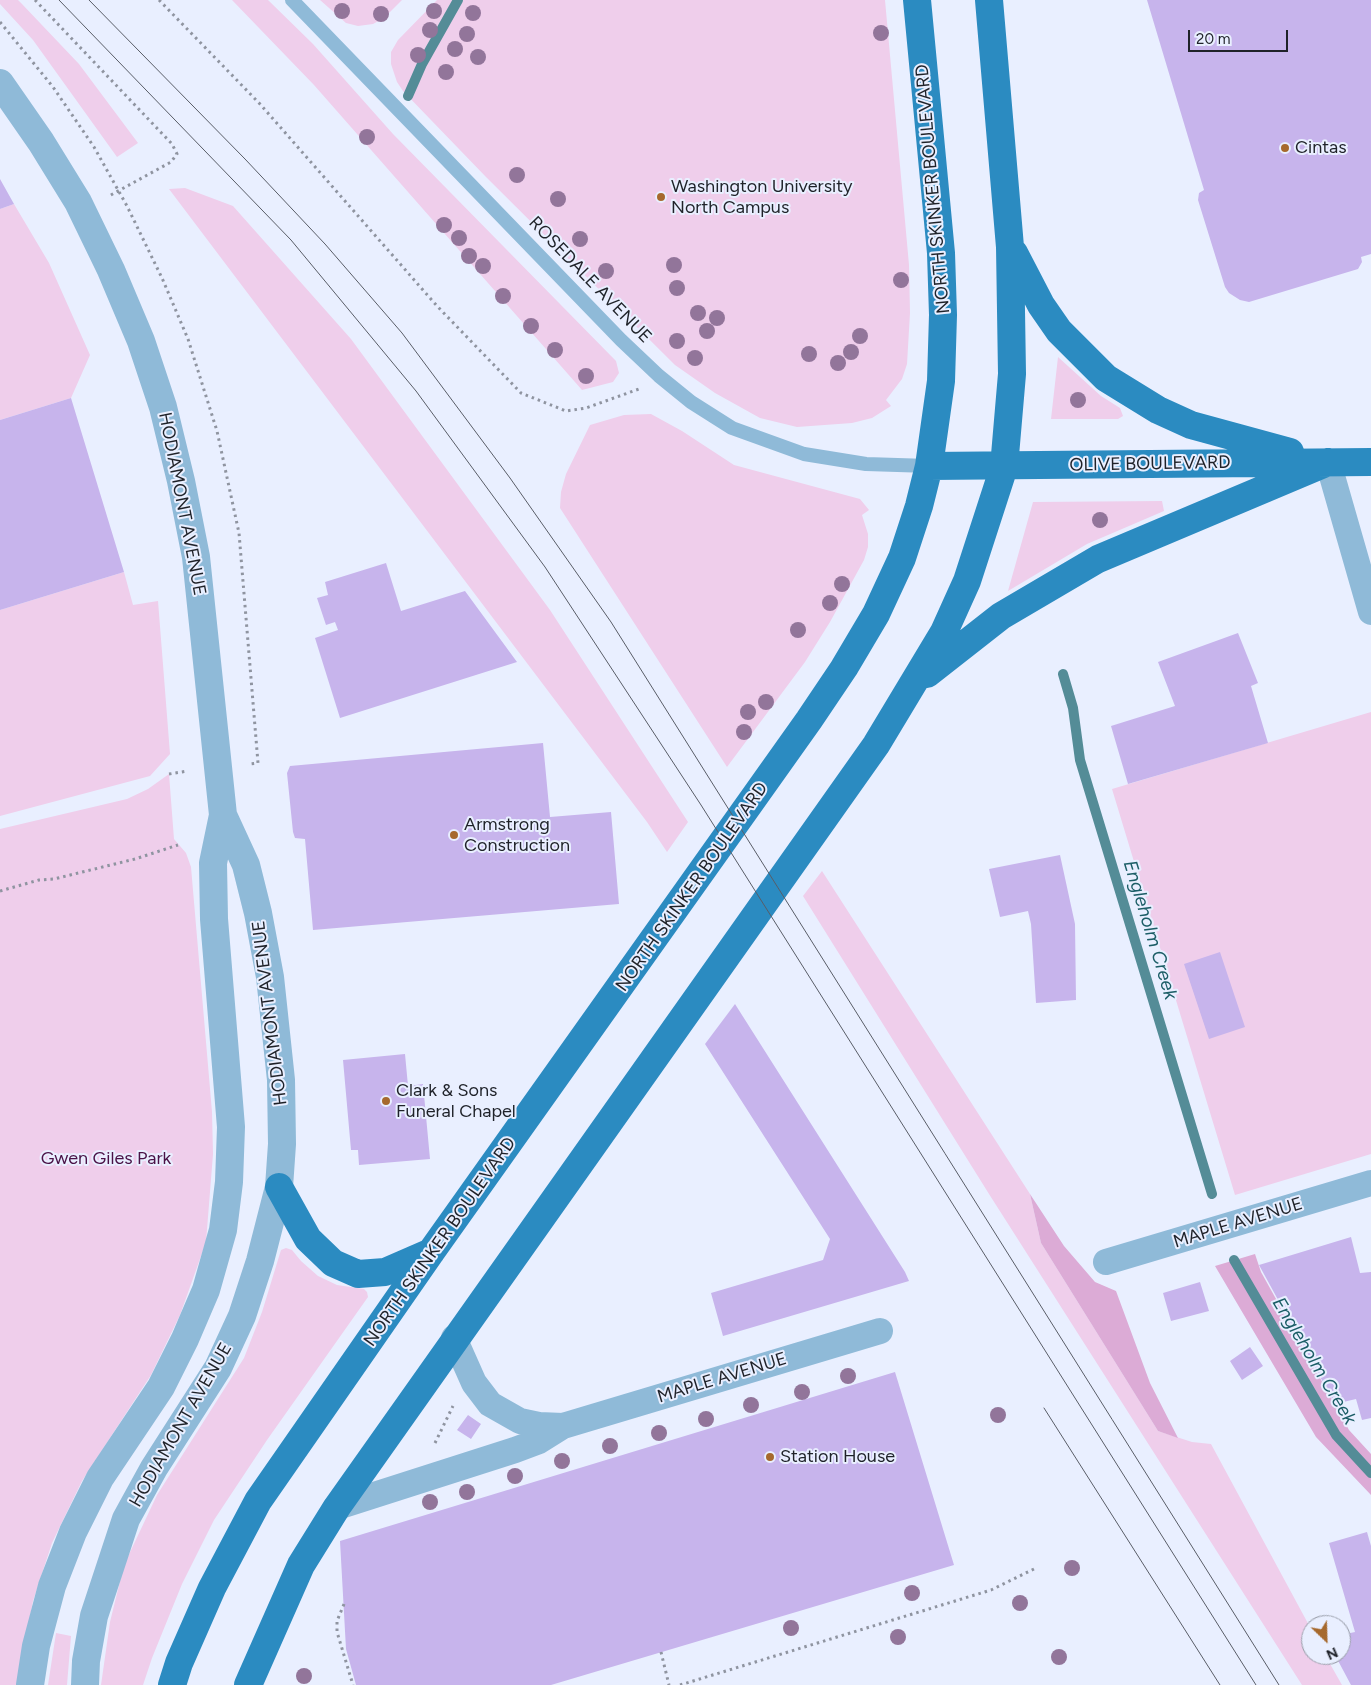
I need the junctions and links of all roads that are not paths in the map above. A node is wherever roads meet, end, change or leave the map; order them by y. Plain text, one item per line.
1 (292, 0) edge
2 (917, 0) edge
3 (989, 0) edge
4 (0, 83) edge
5 (1010, 247) junction
6 (1328, 462) junction
7 (1371, 462) edge
8 (929, 466) junction
9 (1004, 466) junction
10 (1371, 612) edge
11 (913, 687) junction
12 (223, 815) junction
13 (1371, 1183) edge
14 (279, 1186) junction
15 (431, 1252) junction
16 (1106, 1262) dead end
17 (880, 1331) dead end
18 (454, 1338) junction
19 (563, 1426) junction
20 (336, 1507) junction
21 (30, 1685) edge
22 (85, 1685) edge
23 (172, 1685) edge
24 (248, 1685) edge

1 - 8 lane, ROSEDALE AVENUE
2 - 8 main road, NORTH SKINKER BOULEVARD
3 - 5 main road
4 - 12 street, HODIAMONT AVENUE
5 - 6 main road
5 - 9 main road
6 - 7 main road, OLIVE BOULEVARD
6 - 9 main road, OLIVE BOULEVARD
6 - 10 street
6 - 11 main road
8 - 9 main road, OLIVE BOULEVARD
8 - 15 main road, NORTH SKINKER BOULEVARD
9 - 11 main road
11 - 18 main road
12 - 14 street, HODIAMONT AVENUE
12 - 21 street, HODIAMONT AVENUE
13 - 16 street, MAPLE AVENUE
14 - 15 main road
14 - 22 street, HODIAMONT AVENUE
15 - 23 main road, NORTH SKINKER BOULEVARD
17 - 19 street, MAPLE AVENUE
18 - 19 street, MAPLE AVENUE
18 - 20 main road
19 - 20 street, MAPLE AVENUE
20 - 24 main road

